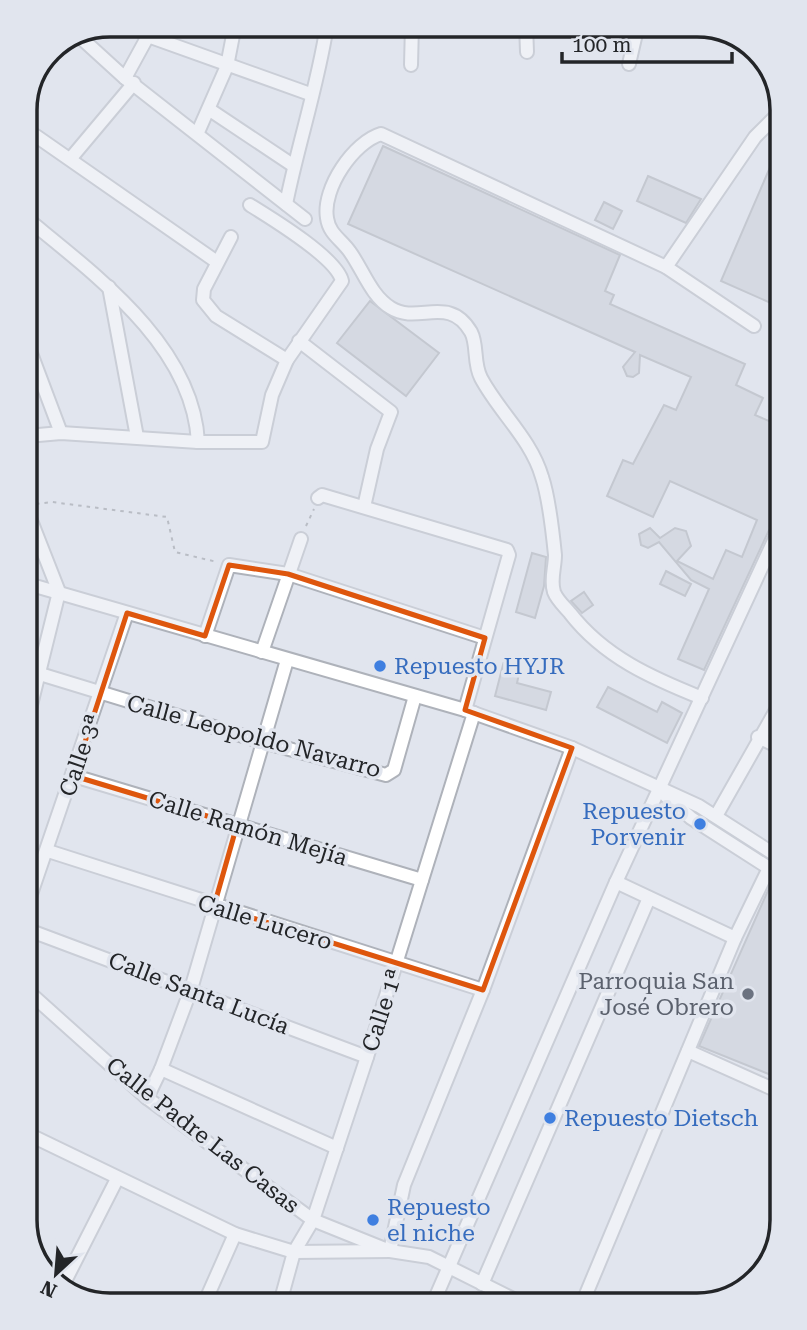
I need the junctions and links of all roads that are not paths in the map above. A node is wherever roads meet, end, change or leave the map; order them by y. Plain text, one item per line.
1 (139, 37) edge
2 (160, 37) edge
3 (233, 37) edge
4 (325, 37) edge
5 (412, 37) edge
6 (526, 37) edge
7 (635, 37) edge
8 (85, 41) edge
9 (527, 52) dead end
10 (629, 64) dead end
11 (411, 65) dead end
12 (227, 66) junction
13 (129, 80) junction
14 (310, 94) junction
15 (210, 110) junction
16 (770, 122) edge
17 (198, 132) junction
18 (37, 136) edge
19 (71, 158) junction
20 (294, 166) junction
21 (286, 204) junction
22 (250, 205) dead end
23 (306, 219) dead end
24 (37, 226) edge
25 (231, 237) dead end
26 (217, 262) junction
27 (666, 267) junction
28 (109, 287) junction
29 (754, 326) dead end
30 (299, 341) junction
31 (287, 360) junction
32 (37, 369) edge
33 (61, 433) junction
34 (37, 435) edge
35 (137, 437) junction
36 (198, 442) junction
37 (318, 498) road end
38 (364, 508) junction
39 (37, 536) edge
40 (301, 539) road end
41 (770, 549) edge
42 (288, 575) junction
43 (37, 586) edge
44 (59, 592) junction
45 (128, 613) junction
46 (205, 636) junction
47 (485, 638) junction
48 (262, 652) junction
49 (287, 660) junction
50 (40, 674) junction
51 (37, 685) edge
52 (101, 694) junction
53 (415, 696) junction
54 (702, 698) junction
55 (470, 712) junction
56 (770, 719) edge
57 (758, 737) junction
58 (263, 742) junction
59 (770, 743) edge
60 (572, 748) junction
61 (74, 776) junction
62 (658, 789) junction
63 (716, 816) junction
64 (237, 825) junction
65 (48, 851) junction
66 (770, 851) edge
67 (770, 868) edge
68 (770, 878) edge
69 (37, 879) edge
70 (422, 880) junction
71 (616, 882) junction
72 (649, 898) junction
73 (214, 906) junction
74 (37, 933) edge
75 (735, 938) junction
76 (397, 963) junction
77 (191, 989) junction
78 (483, 990) junction
79 (37, 999) edge
80 (688, 1051) junction
81 (367, 1057) junction
82 (161, 1069) junction
83 (770, 1088) edge
84 (147, 1098) junction
85 (37, 1139) edge
86 (337, 1148) junction
87 (117, 1179) junction
88 (313, 1220) junction
89 (235, 1234) junction
90 (390, 1251) junction
91 (293, 1252) junction
92 (449, 1269) junction
93 (66, 1279) edge
94 (482, 1284) junction
95 (209, 1293) edge
96 (283, 1293) edge
97 (438, 1293) edge
98 (501, 1293) edge
99 (587, 1293) edge

1 - 13 street
2 - 12 street
3 - 12 street
4 - 14 street
5 - 11 street
6 - 9 street
7 - 10 street
8 - 13 street
12 - 14 street
12 - 15 street
13 - 17 street
13 - 19 street
14 - 20 street
15 - 17 street
15 - 20 street
16 - 27 street
17 - 21 street
18 - 19 street
19 - 26 street
20 - 21 street
21 - 23 street
22 - 30 street
24 - 28 street
25 - 26 street
26 - 31 street
27 - 29 street
27 - 54 street
28 - 35 street
28 - 36 street
30 - 31 street
30 - 38 street
31 - 36 street
32 - 33 street
33 - 34 street
33 - 35 street
35 - 36 street
37 - 38 street
38 - 47 street, Calle 1ª
39 - 44 street
40 - 42 street
41 - 54 street
42 - 46 street
42 - 47 street
42 - 48 street
43 - 44 street
44 - 45 street
44 - 50 street
45 - 46 street
45 - 52 street, Calle 3ª
46 - 48 street
47 - 55 street, Calle 1ª
48 - 49 street
49 - 53 street
49 - 58 street
50 - 51 street
50 - 52 street, Calle Leopoldo Navarro
52 - 58 street, Calle Leopoldo Navarro
52 - 61 street, Calle 3ª
53 - 55 street
53 - 58 street, Calle Leopoldo Navarro
54 - 62 street
55 - 60 street
55 - 70 street, Calle 1ª
56 - 57 street
57 - 59 street
57 - 63 street
58 - 64 street
60 - 62 street
60 - 78 street
61 - 64 street, Calle Ramón Mejía
61 - 65 street, Calle 3ª
62 - 63 street
62 - 67 street
62 - 71 street
63 - 66 street
64 - 70 street, Calle Ramón Mejía
64 - 73 street
65 - 69 street, Calle 3ª
65 - 73 street, Calle Lucero
68 - 75 street
70 - 76 street, Calle 1ª
71 - 72 street
71 - 92 street
72 - 75 street
72 - 94 street
73 - 76 street, Calle Lucero
73 - 77 street
74 - 77 street, Calle Santa Lucía
75 - 80 street
76 - 78 street, Calle Lucero
76 - 81 street, Calle 1ª
77 - 81 street, Calle Santa Lucía
77 - 82 street
78 - 90 street
79 - 84 street, Calle Padre Las Casas
80 - 83 street
80 - 99 street
81 - 86 street, Calle 1ª
82 - 84 street
82 - 86 street
84 - 88 street, Calle Padre Las Casas
85 - 87 street
86 - 88 street, Calle 1ª
87 - 89 street
87 - 93 street
88 - 90 street, Calle Padre Las Casas
88 - 91 street, Calle 1ª
89 - 91 street
89 - 95 street
90 - 91 street
90 - 92 street
91 - 96 street, Calle 1ª
92 - 94 street
92 - 97 street
94 - 98 street

